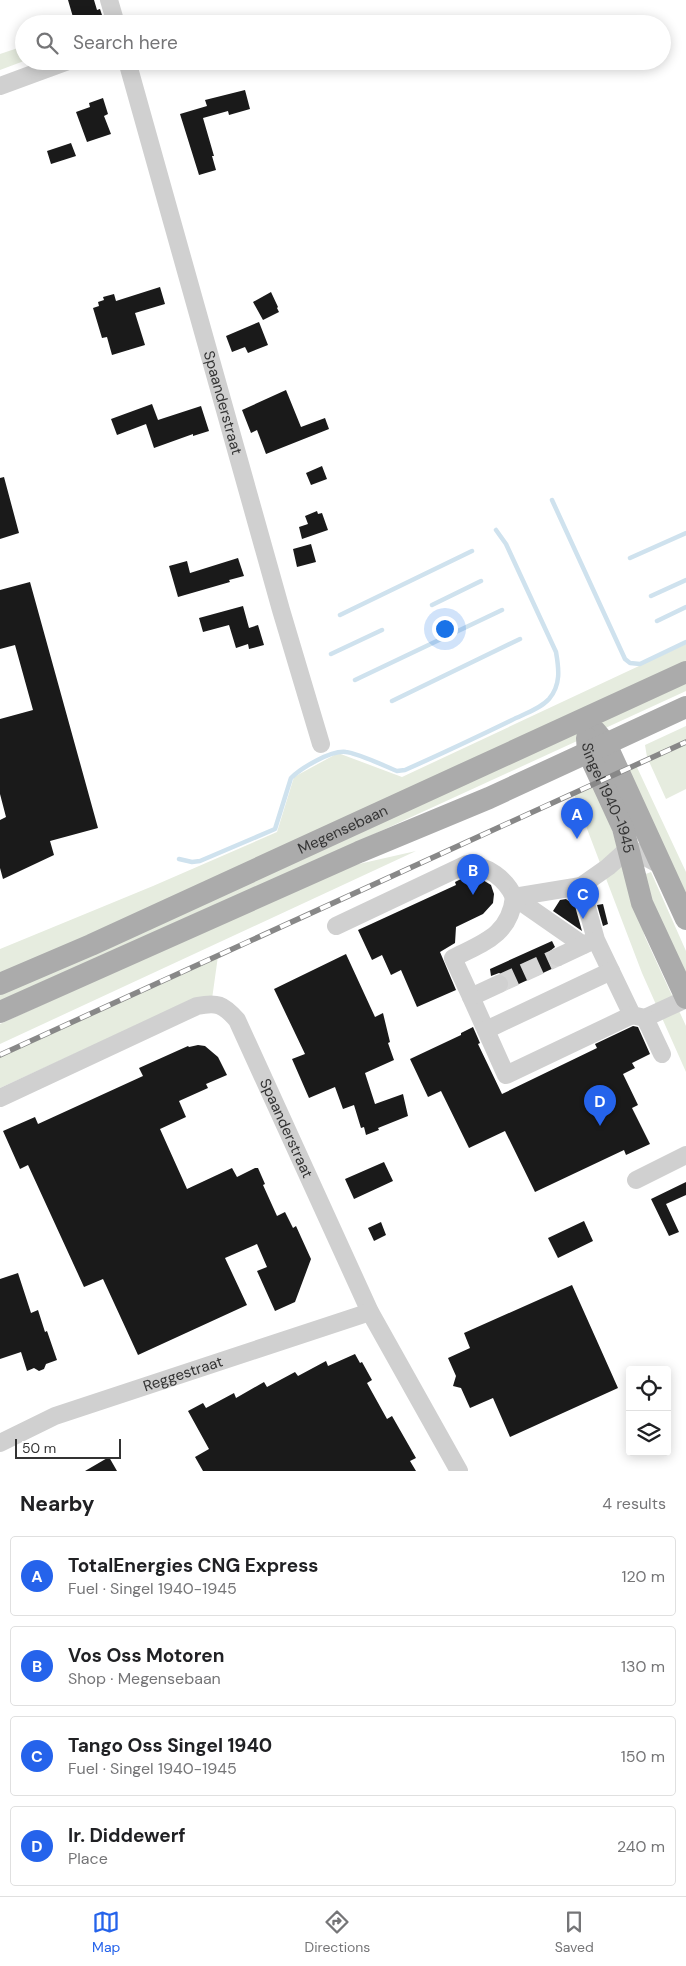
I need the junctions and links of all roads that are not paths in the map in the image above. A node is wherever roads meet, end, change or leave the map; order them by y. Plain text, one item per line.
1 (109, 0) edge
2 (113, 15) edge
3 (44, 70) edge
4 (129, 70) edge
5 (0, 86) edge
6 (686, 672) edge
7 (686, 707) edge
8 (586, 720) junction
9 (321, 744) dead end
10 (597, 748) junction
11 (629, 848) junction
12 (662, 866) junction
13 (581, 886) junction
14 (514, 897) junction
15 (686, 919) edge
16 (336, 926) dead end
17 (590, 942) junction
18 (558, 956) tunnel mouth
19 (611, 971) junction
20 (0, 984) edge
21 (499, 984) tunnel mouth
22 (471, 998) junction
23 (686, 998) edge
24 (0, 1012) edge
25 (639, 1017) junction
26 (486, 1030) junction
27 (662, 1054) dead end
28 (0, 1098) edge
29 (686, 1155) edge
30 (636, 1180) dead end
31 (370, 1312) junction
32 (0, 1443) edge
33 (459, 1471) edge

1 - 2 street
3 - 5 street
4 - 9 street, Spaanderstraat
6 - 8 main road, Megensebaan
7 - 10 main road, Megensebaan
8 - 10 main road, Singel 1940-1945
8 - 20 main road, Megensebaan
10 - 11 main road, Singel 1940-1945
10 - 12 main road, Singel 1940-1945
10 - 24 main road, Megensebaan
11 - 12 street
11 - 13 street
11 - 23 main road, Singel 1940-1945
12 - 15 main road, Singel 1940-1945
13 - 14 street
13 - 17 street
14 - 16 street
14 - 17 street
14 - 22 street
17 - 18 street
17 - 19 street
19 - 25 street
19 - 26 street
21 - 22 street
22 - 26 street
23 - 25 street
25 - 26 street
25 - 27 street
28 - 31 street, Spaanderstraat
29 - 30 street
31 - 32 street, Reggestraat
31 - 33 street, Spaanderstraat

